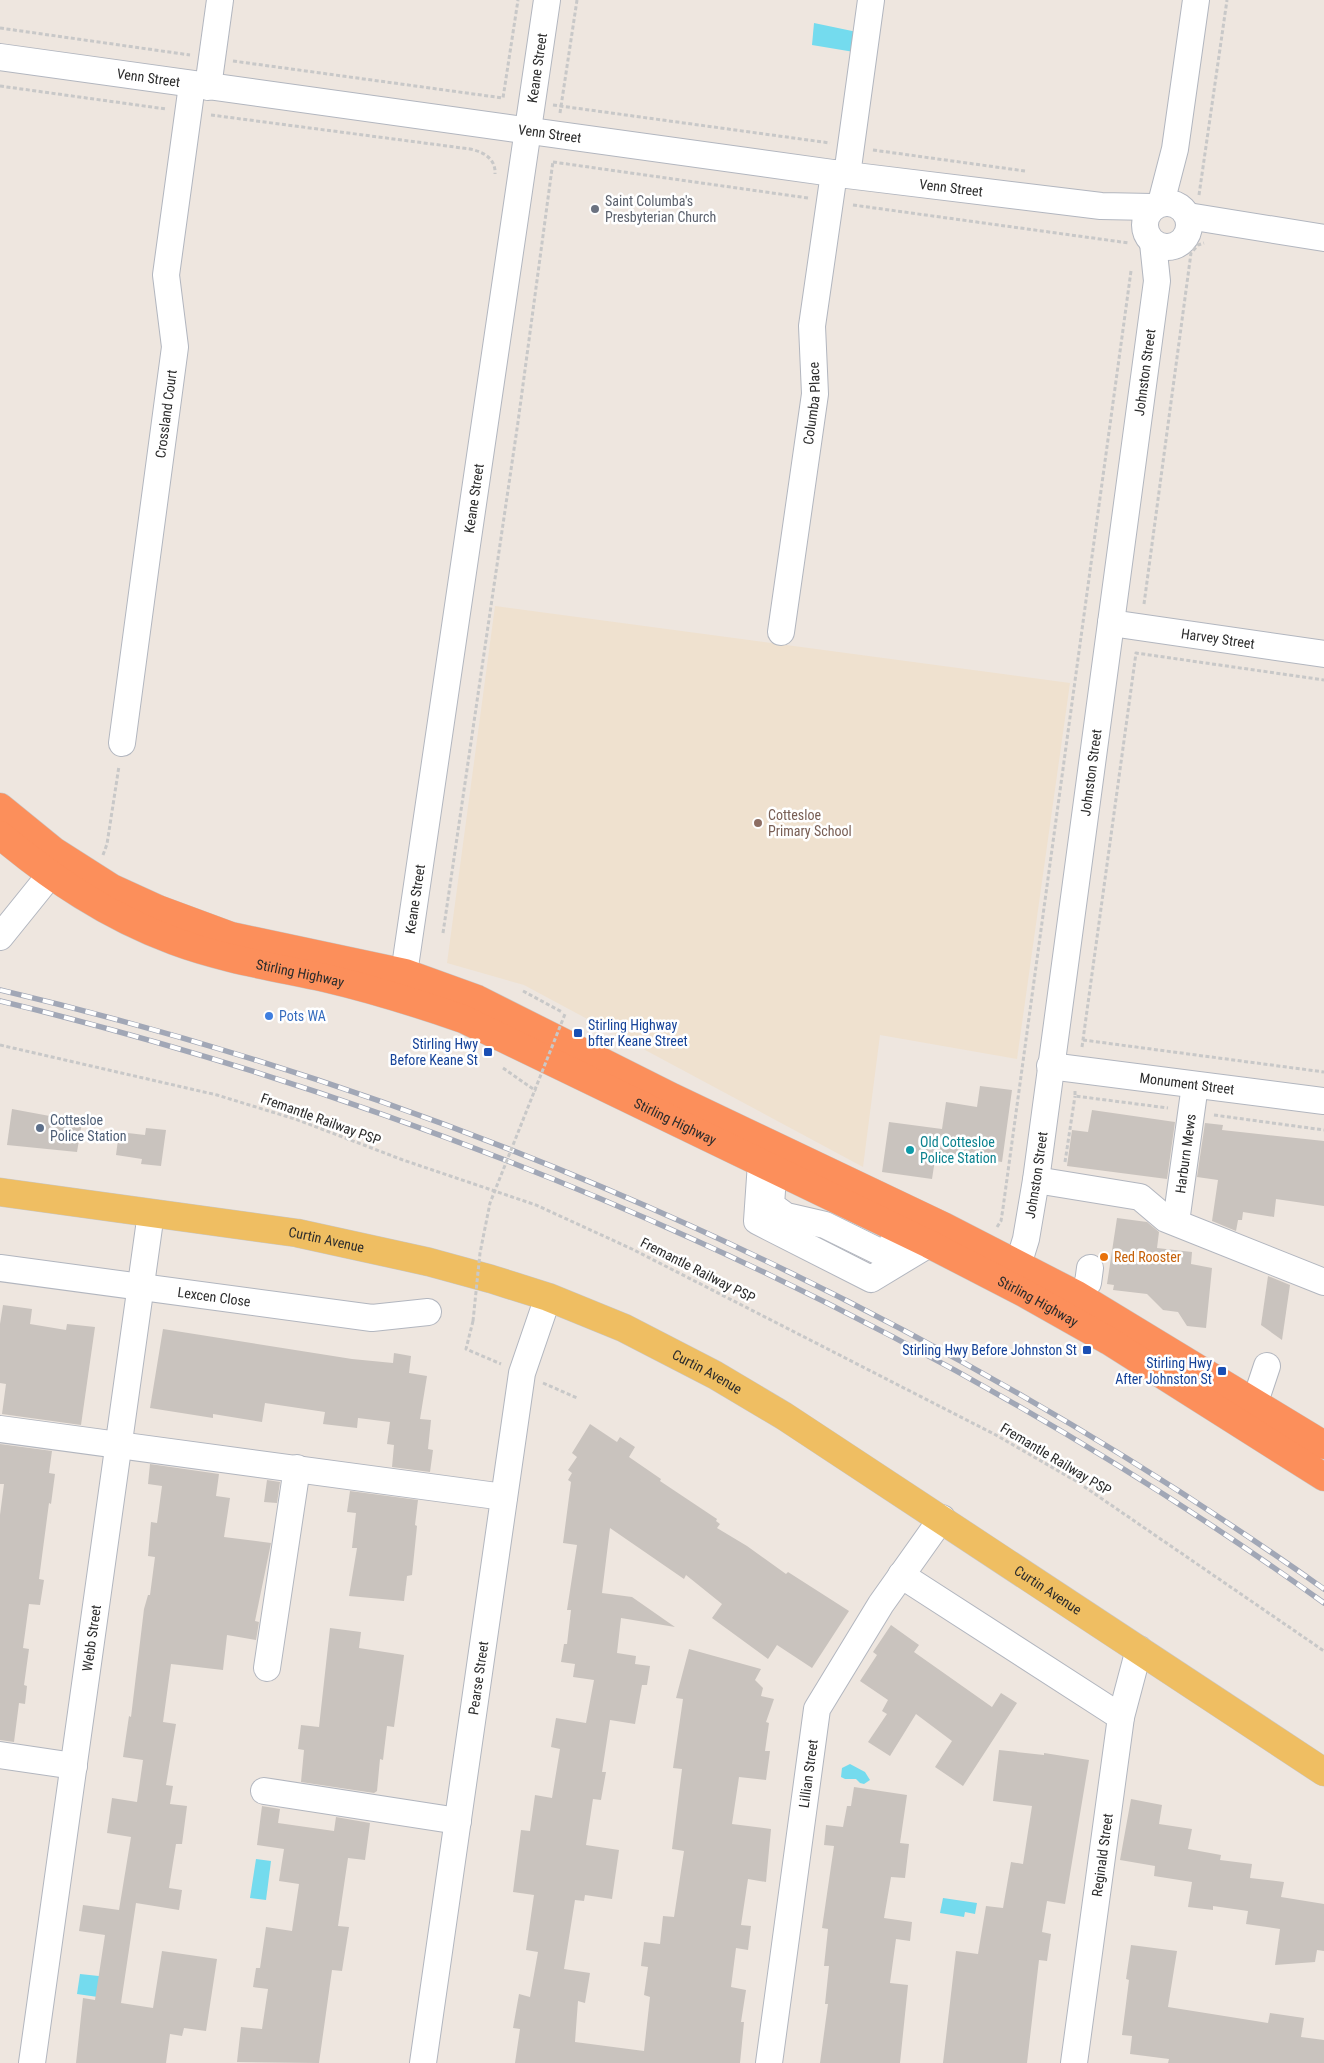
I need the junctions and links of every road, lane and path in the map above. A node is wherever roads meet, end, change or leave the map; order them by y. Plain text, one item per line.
1 (220, 0) edge
2 (518, 0) edge
3 (547, 0) edge
4 (577, 0) edge
5 (871, 0) edge
6 (1196, 0) edge
7 (1227, 0) edge
8 (0, 28) edge
9 (0, 57) edge
10 (212, 58) junction
11 (0, 86) edge
12 (200, 86) junction
13 (503, 98) junction
14 (533, 102) junction
15 (561, 106) junction
16 (169, 110) dead end
17 (202, 113) dead end
18 (529, 130) junction
19 (558, 134) junction
20 (851, 146) junction
21 (553, 162) junction
22 (1029, 172) dead end
23 (841, 174) junction
24 (494, 181) dead end
25 (817, 199) dead end
26 (846, 204) dead end
27 (1171, 225) junction
28 (1324, 238) edge
29 (1132, 262) dead end
30 (1142, 612) dead end
31 (1111, 624) junction
32 (781, 632) dead end
33 (1324, 654) edge
34 (1324, 680) edge
35 (122, 743) joint
36 (0, 807) edge
37 (0, 835) edge
38 (100, 862) dead end
39 (50, 875) junction
40 (443, 933) dead end
41 (0, 937) edge
42 (403, 985) junction
43 (523, 991) dead end
44 (1083, 1040) junction
45 (0, 1045) edge
46 (1081, 1051) dead end
47 (1050, 1066) junction
48 (503, 1068) dead end
49 (1324, 1072) edge
50 (1195, 1084) junction
51 (536, 1091) junction
52 (1324, 1101) edge
53 (772, 1160) junction
54 (1036, 1180) junction
55 (0, 1192) edge
56 (150, 1213) junction
57 (1176, 1222) junction
58 (997, 1227) dead end
59 (902, 1231) junction
60 (936, 1235) junction
61 (1018, 1265) junction
62 (0, 1268) edge
63 (1090, 1268) dead end
64 (1324, 1282) edge
65 (139, 1287) junction
66 (1077, 1295) junction
67 (548, 1297) junction
68 (428, 1312) dead end
69 (502, 1365) dead end
70 (1267, 1366) dead end
71 (542, 1382) dead end
72 (577, 1398) dead end
73 (1255, 1402) junction
74 (0, 1428) edge
75 (119, 1445) junction
76 (1324, 1445) edge
77 (297, 1468) junction
78 (1324, 1477) edge
79 (504, 1498) junction
80 (942, 1518) junction
81 (901, 1575) junction
82 (1139, 1649) junction
83 (1324, 1651) edge
84 (267, 1668) dead end
85 (1121, 1717) junction
86 (0, 1755) edge
87 (74, 1766) junction
88 (1324, 1772) edge
89 (264, 1791) dead end
90 (458, 1820) junction
91 (32, 2063) edge
92 (423, 2063) edge
93 (769, 2063) edge
94 (1074, 2063) edge

1 - 10 street, Crossland Court
2 - 13 path
3 - 14 street, Keane Street
4 - 15 path
5 - 20 street, Columba Place
6 - 27 street, Johnston Street
7 - 27 path
8 - 10 path
9 - 12 street, Venn Street
10 - 12 street, Crossland Court
10 - 13 path
11 - 16 path
12 - 18 street, Venn Street
12 - 35 street, Crossland Court
13 - 14 path
14 - 15 path
14 - 18 street, Keane Street
15 - 19 path
15 - 20 path
17 - 24 path
18 - 19 street, Venn Street
18 - 42 street, Keane Street
19 - 21 path
19 - 23 street, Venn Street
20 - 22 path
20 - 23 street, Columba Place
21 - 25 path
21 - 40 path
23 - 27 street, Venn Street
23 - 32 street, Columba Place
26 - 27 path
27 - 28 street, Venn Street
27 - 30 path
27 - 31 street, Johnston Street
29 - 58 path
31 - 33 street, Harvey Street
31 - 47 street, Johnston Street
34 - 44 path
35 - 38 path
36 - 42 highway, Stirling Highway
37 - 39 highway, Stirling Highway
39 - 41 street
39 - 42 highway, Stirling Highway
42 - 53 highway, Stirling Highway
43 - 51 path, bridge
44 - 46 path
44 - 49 path
45 - 83 path, Fremantle Railway PSP
47 - 50 street, Monument Street
47 - 54 street, Johnston Street
48 - 51 path
50 - 52 street, Monument Street
50 - 57 street, Harburn Mews
51 - 69 path, bridge
53 - 59 highway, Stirling Highway
53 - 59 street
53 - 60 highway, Stirling Highway
53 - 60 street
54 - 57 street
54 - 61 street, Johnston Street
55 - 56 main road, Curtin Avenue
56 - 65 street, Webb Street
56 - 67 main road, Curtin Avenue
57 - 64 street
59 - 60 highway, Stirling Highway
60 - 61 highway, Stirling Highway
60 - 78 highway, Stirling Highway
61 - 66 highway, Stirling Highway
62 - 65 street, Lexcen Close
63 - 66 street
65 - 68 street, Lexcen Close
65 - 75 street, Webb Street
66 - 73 highway, Stirling Highway
67 - 79 street, Pearse Street
67 - 80 main road, Curtin Avenue
70 - 73 street
71 - 72 path
73 - 76 highway, Stirling Highway
74 - 75 street
75 - 77 street
75 - 87 street, Webb Street
77 - 79 street
77 - 84 street
79 - 90 street, Pearse Street
80 - 81 street, Lillian Street
80 - 82 main road, Curtin Avenue
81 - 85 street
81 - 93 street, Lillian Street
82 - 85 street, Reginald Street
82 - 88 main road, Curtin Avenue
85 - 94 street, Reginald Street
86 - 87 street
87 - 91 street, Webb Street
89 - 90 street
90 - 92 street, Pearse Street

